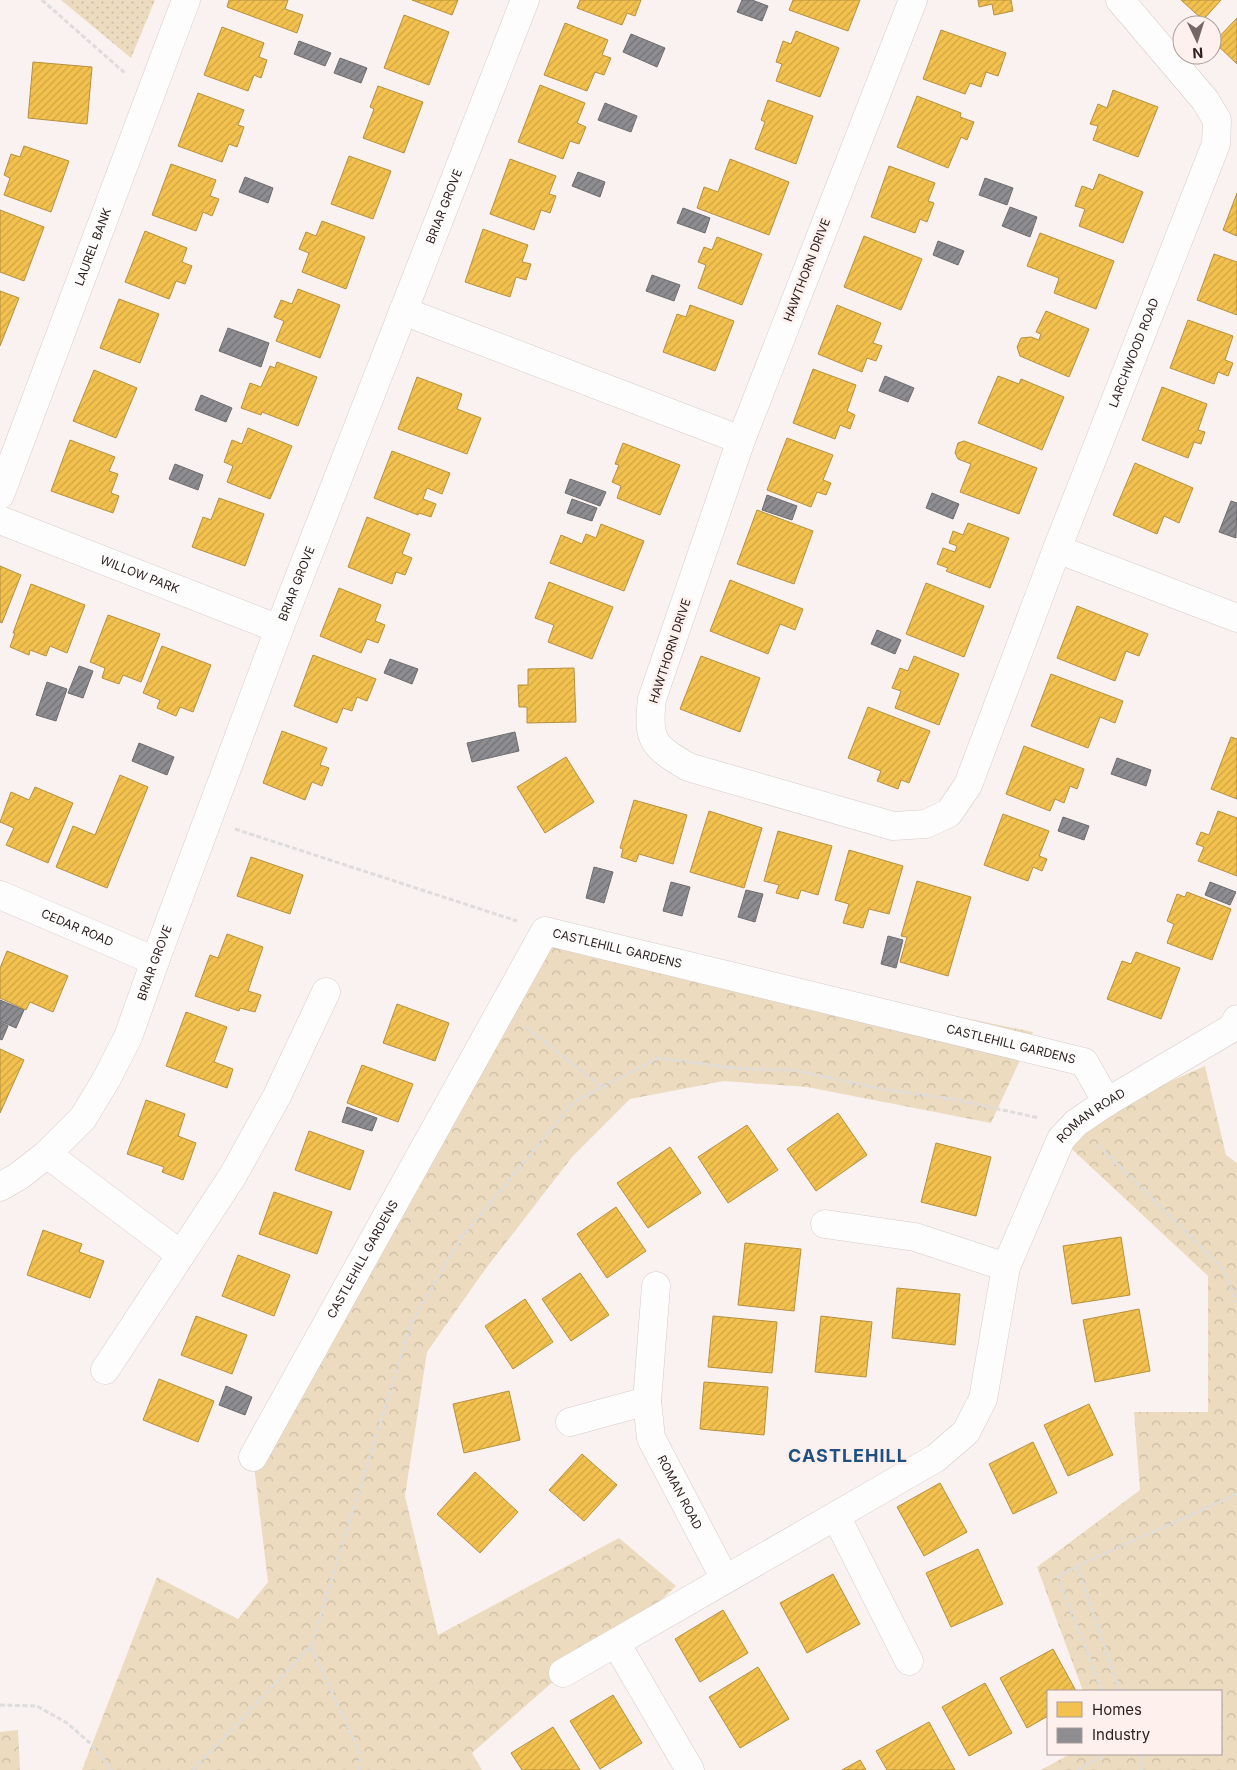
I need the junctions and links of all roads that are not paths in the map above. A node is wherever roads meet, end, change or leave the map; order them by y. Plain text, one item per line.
1 (186, 0) edge
2 (525, 0) edge
3 (913, 0) edge
4 (1120, 0) edge
5 (403, 311) junction
6 (741, 440) junction
7 (0, 495) edge
8 (0, 520) edge
9 (1057, 549) junction
10 (1237, 618) edge
11 (279, 628) junction
12 (0, 895) edge
13 (155, 961) junction
14 (326, 992) dead end
15 (1237, 1019) edge
16 (1107, 1102) junction
17 (47, 1154) junction
18 (0, 1187) edge
19 (825, 1224) dead end
20 (180, 1254) junction
21 (1006, 1267) junction
22 (656, 1286) dead end
23 (105, 1370) dead end
24 (647, 1401) junction
25 (570, 1422) dead end
26 (253, 1457) dead end
27 (836, 1516) junction
28 (725, 1579) junction
29 (616, 1643) junction
30 (910, 1661) dead end
31 (563, 1673) dead end
32 (690, 1770) edge

1 - 7 street, LAUREL BANK
2 - 5 street, BRIAR GROVE
3 - 6 street, HAWTHORN DRIVE
4 - 9 street, LARCHWOOD ROAD
5 - 6 street
5 - 11 street, BRIAR GROVE
6 - 9 street, HAWTHORN DRIVE
8 - 11 street, WILLOW PARK
9 - 10 street
11 - 13 street, BRIAR GROVE
12 - 13 street, CEDAR ROAD
13 - 17 street, BRIAR GROVE
14 - 20 street
15 - 16 street, ROMAN ROAD
16 - 21 street, ROMAN ROAD
16 - 26 street, CASTLEHILL GARDENS
17 - 18 street, BRIAR GROVE
17 - 20 street
19 - 21 street
20 - 23 street
21 - 27 street, ROMAN ROAD
22 - 24 street, ROMAN ROAD
24 - 25 street
24 - 28 street, ROMAN ROAD
27 - 28 street, ROMAN ROAD
27 - 30 street
28 - 29 street, ROMAN ROAD
29 - 31 street, ROMAN ROAD
29 - 32 street

